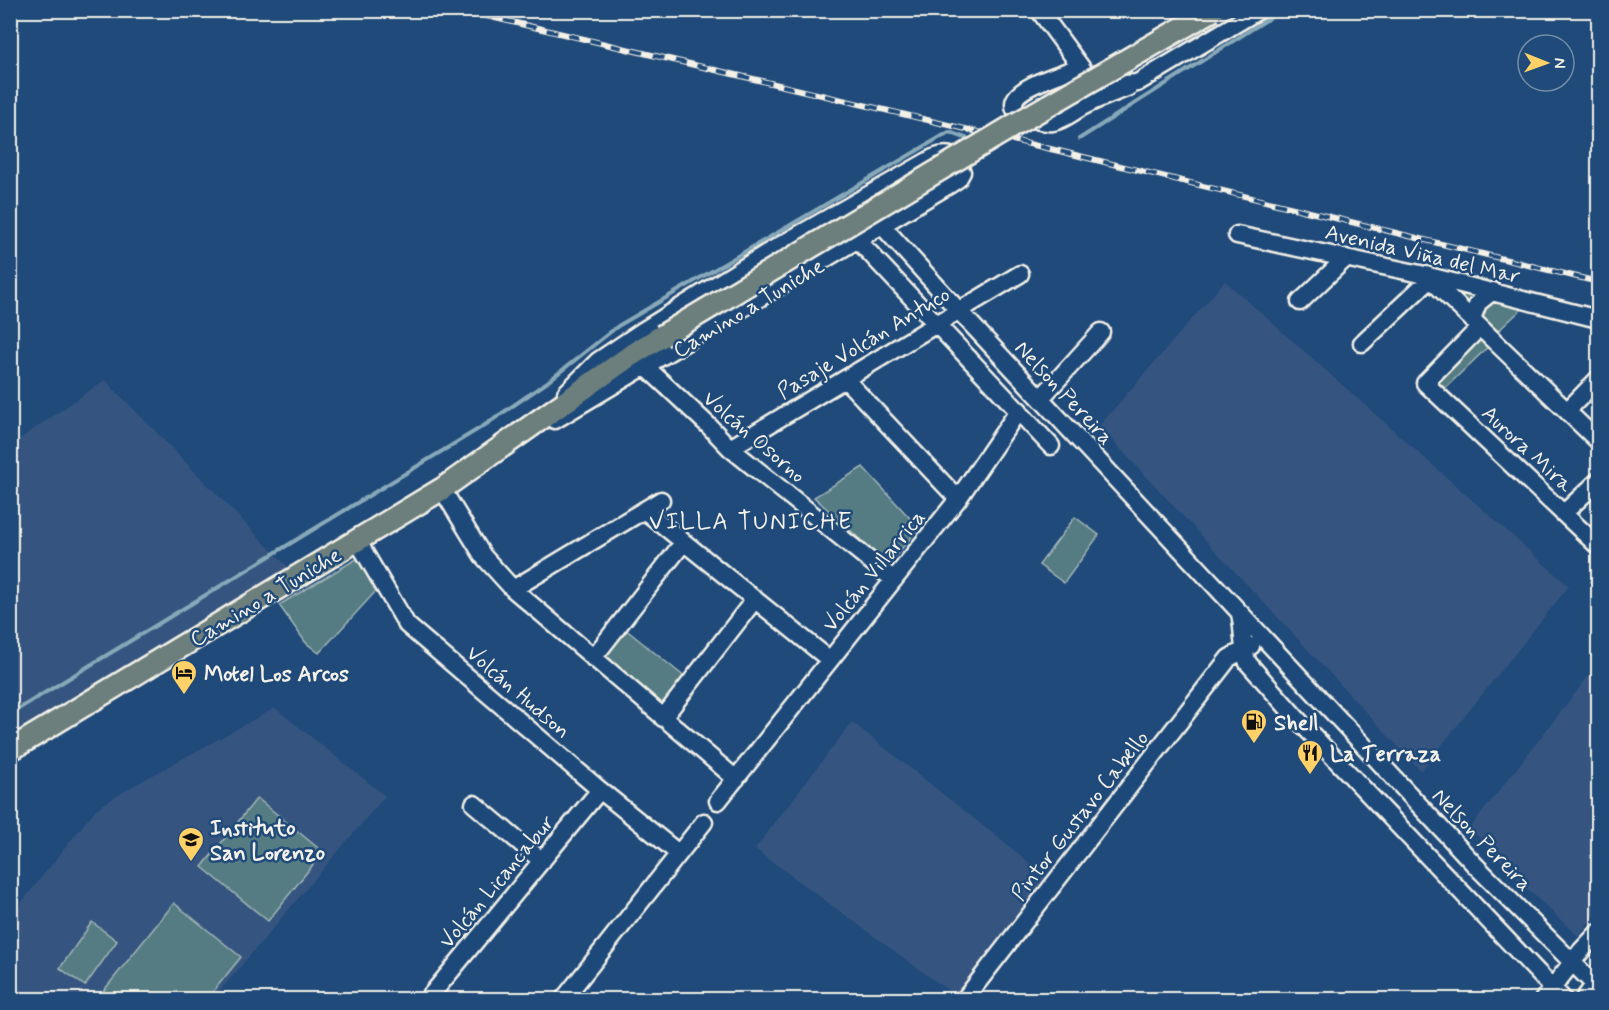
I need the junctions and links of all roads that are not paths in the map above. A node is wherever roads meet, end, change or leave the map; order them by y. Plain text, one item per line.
1 (1039, 10) edge
2 (1213, 10) edge
3 (1259, 10) edge
4 (1079, 67) junction
5 (1137, 83) junction
6 (859, 200) junction
7 (835, 214) junction
8 (882, 226) junction
9 (1237, 235) dead end
10 (857, 241) junction
11 (1346, 258) junction
12 (1020, 274) dead end
13 (1428, 277) junction
14 (1493, 291) junction
15 (1300, 302) dead end
16 (959, 311) junction
17 (1599, 319) edge
18 (1476, 323) junction
19 (936, 325) junction
20 (1101, 332) dead end
21 (1362, 343) dead end
22 (646, 367) junction
23 (845, 379) junction
24 (1599, 379) edge
25 (1046, 404) junction
26 (1019, 410) junction
27 (1567, 411) junction
28 (536, 423) junction
29 (515, 438) junction
30 (1599, 441) edge
31 (1052, 446) dead end
32 (730, 448) junction
33 (1599, 481) edge
34 (442, 489) junction
35 (958, 499) junction
36 (662, 500) dead end
37 (644, 510) junction
38 (1564, 513) junction
39 (357, 540) junction
40 (683, 543) junction
41 (1599, 546) edge
42 (894, 580) junction
43 (513, 589) junction
44 (755, 599) junction
45 (1240, 614) junction
46 (1271, 647) junction
47 (1236, 653) junction
48 (593, 658) junction
49 (830, 660) junction
50 (1295, 674) junction
51 (1275, 694) junction
52 (1325, 704) junction
53 (663, 718) junction
54 (1300, 722) junction
55 (10, 750) edge
56 (736, 779) junction
57 (600, 790) junction
58 (1407, 792) junction
59 (718, 801) dead end
60 (474, 804) dead end
61 (1387, 812) junction
62 (704, 822) dead end
63 (678, 853) junction
64 (542, 861) junction
65 (1474, 865) junction
66 (1452, 881) junction
67 (1599, 933) edge
68 (1572, 962) junction
69 (1597, 984) edge
70 (1553, 995) edge
71 (427, 999) edge
72 (563, 999) edge
73 (964, 999) edge
74 (1582, 999) edge

1 - 4 street
2 - 28 main road, Camino a Tuniche, bridge
3 - 5 street
4 - 5 street
4 - 5 street
6 - 7 street, Camino a Tuniche
6 - 8 street, Nelson Pereira
6 - 8 street, Camino a Tuniche
7 - 10 street, Nelson Pereira
7 - 28 street, Camino a Tuniche
8 - 10 street, Camino a Tuniche
8 - 16 street, Nelson Pereira
9 - 11 street, Avenida Viña del Mar
10 - 19 street, Nelson Pereira
10 - 22 street, Camino a Tuniche
11 - 13 street, Avenida Viña del Mar
11 - 15 street
12 - 16 street, Pasaje Volcán Antuco
13 - 14 street, Avenida Viña del Mar
13 - 18 street
13 - 21 street
14 - 17 street, Avenida Viña del Mar
14 - 18 street
16 - 19 street, Pasaje Volcán Antuco
16 - 25 street, Nelson Pereira
18 - 27 street
18 - 38 street, Aurora Mira
19 - 23 street, Pasaje Volcán Antuco
19 - 26 street, Nelson Pereira
20 - 25 street
22 - 29 street, Camino a Tuniche
22 - 32 street, Volcán Osorno
23 - 32 street, Pasaje Volcán Antuco
23 - 35 street
24 - 27 street
25 - 26 street
25 - 45 street, Nelson Pereira
26 - 31 street, Nelson Pereira
26 - 35 street, Volcán Villarrica
27 - 30 street
28 - 29 main road, Camino a Tuniche
29 - 34 main road, Camino a Tuniche
32 - 42 street, Volcán Osorno
33 - 38 street
34 - 39 main road, Camino a Tuniche
34 - 43 street
35 - 42 street, Volcán Villarrica
36 - 37 street
37 - 40 street
37 - 43 street
38 - 41 street, Aurora Mira
39 - 55 main road, Camino a Tuniche
39 - 57 street, Volcán Hudson
40 - 44 street
40 - 48 street
42 - 49 street, Volcán Villarrica
43 - 48 street
44 - 49 street
44 - 53 street
45 - 46 street, Nelson Pereira
45 - 47 street
46 - 47 street
46 - 50 street, Nelson Pereira
47 - 51 street
47 - 73 street, Pintor Gustavo Cabello
48 - 53 street
49 - 56 street, Volcán Villarrica
50 - 51 street
50 - 52 street, Nelson Pereira
51 - 54 street
52 - 54 street
52 - 58 street, Nelson Pereira
53 - 56 street
54 - 61 street
56 - 59 street, Volcán Villarrica
57 - 63 street, Volcán Hudson
57 - 64 street, Volcán Licancabur
58 - 61 street
58 - 65 street, Nelson Pereira
60 - 64 street
61 - 66 street
62 - 63 street
63 - 72 street
64 - 71 street, Volcán Licancabur
65 - 66 street
65 - 68 street, Nelson Pereira
66 - 70 street
67 - 68 street
68 - 69 street, Nelson Pereira
68 - 70 street
69 - 74 street

